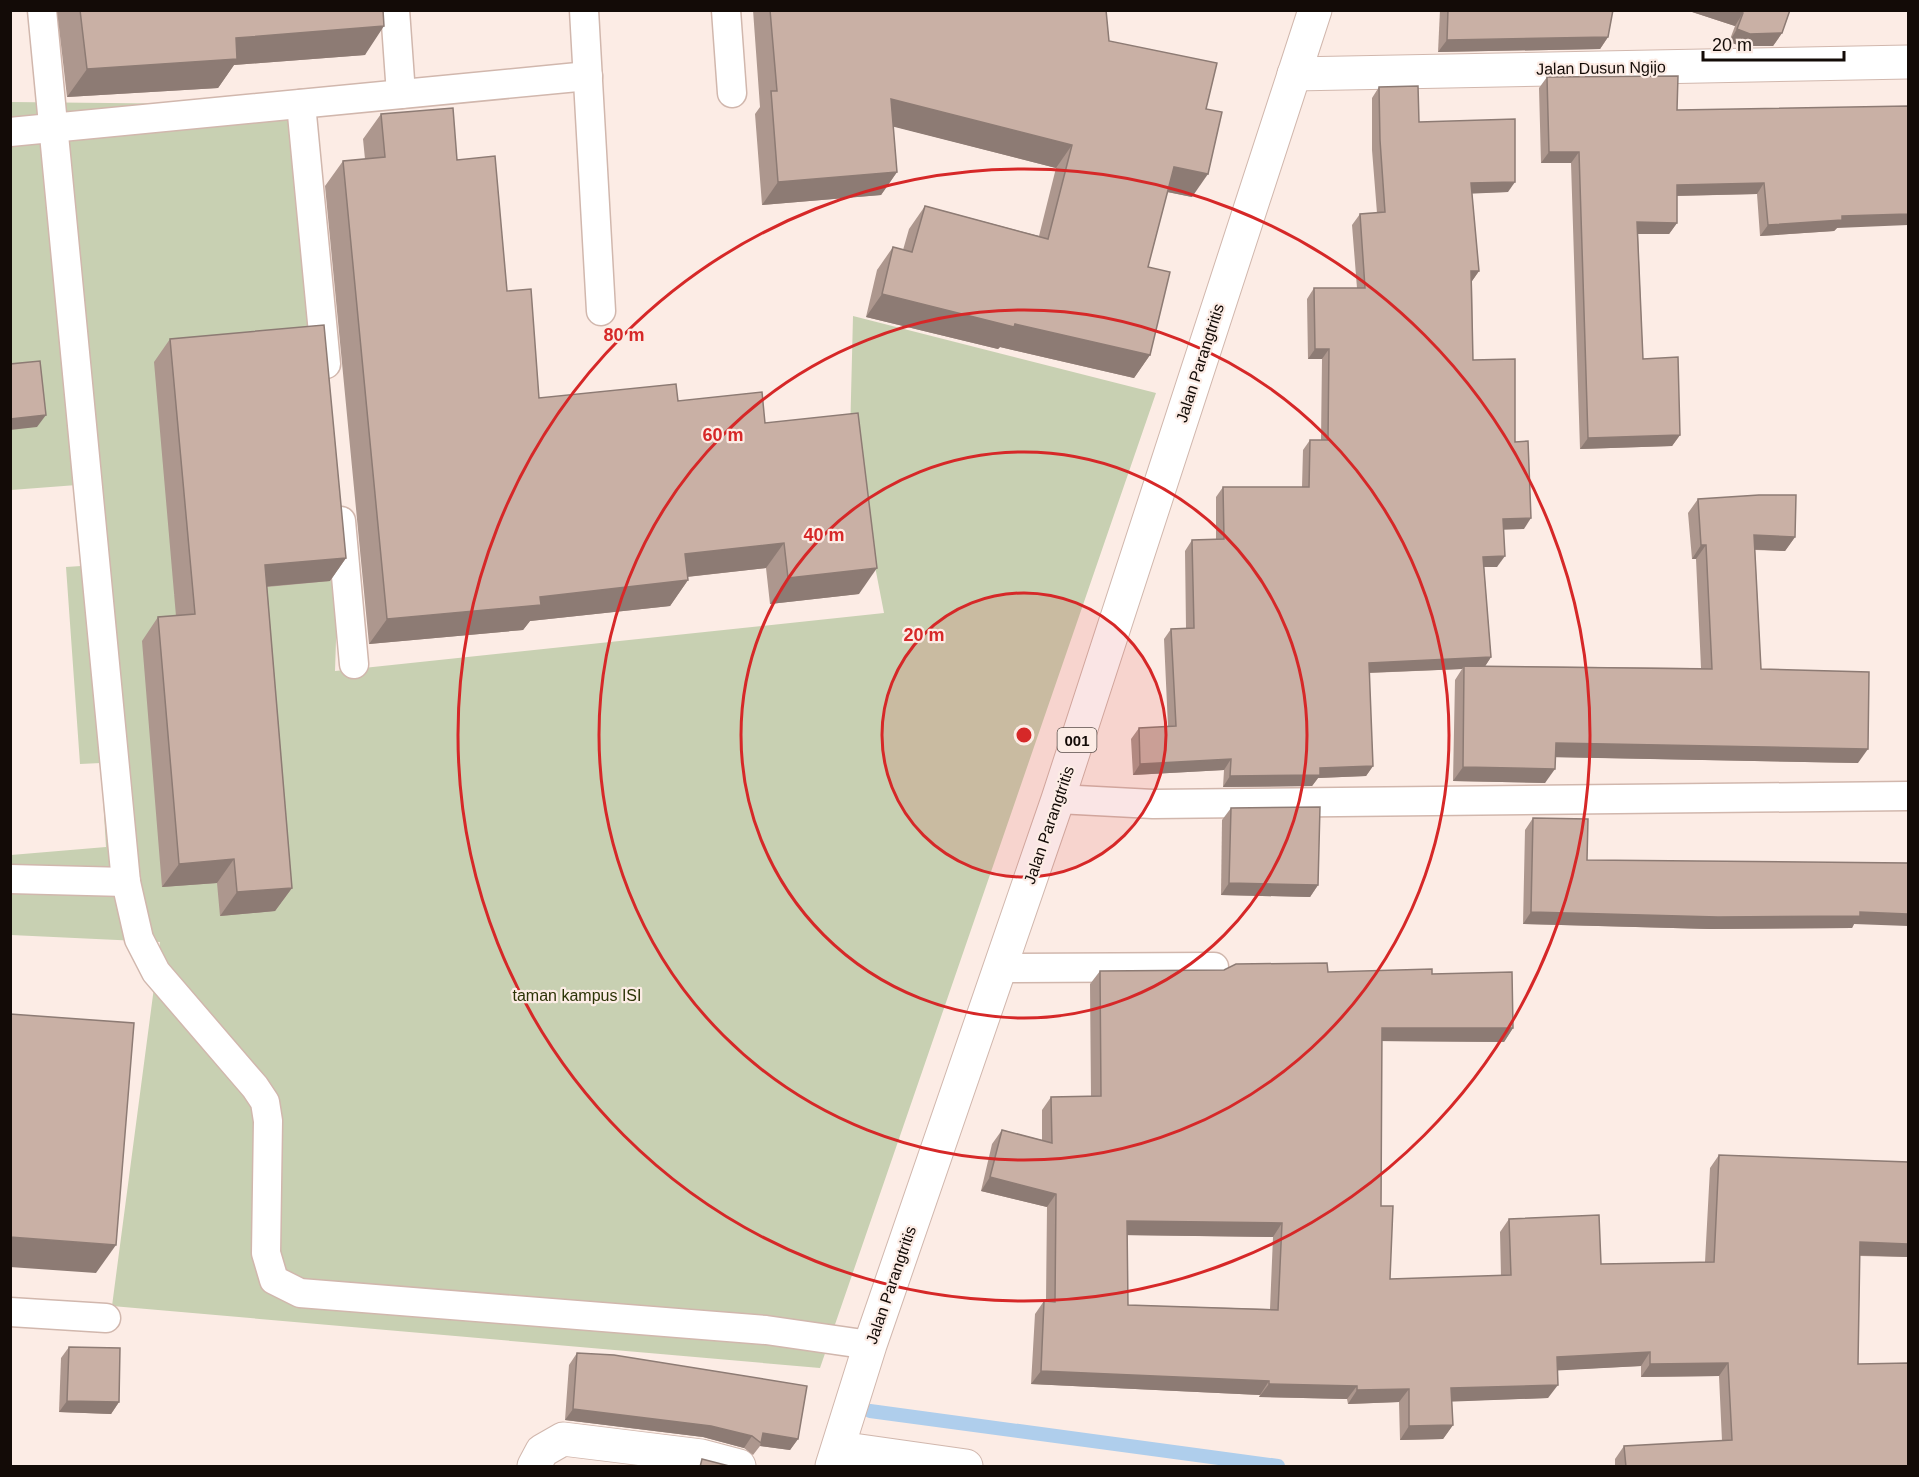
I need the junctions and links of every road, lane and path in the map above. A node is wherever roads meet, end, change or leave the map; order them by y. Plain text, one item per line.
1 (42, 10) edge
2 (395, 10) edge
3 (584, 10) edge
4 (726, 10) edge
5 (1315, 10) edge
6 (1908, 62) edge
7 (1294, 74) junction
8 (588, 76) junction
9 (732, 93) dead end
10 (401, 94) junction
11 (301, 104) junction
12 (53, 128) junction
13 (10, 132) edge
14 (601, 311) dead end
15 (328, 390) edge
16 (338, 497) edge
17 (354, 664) dead end
18 (1908, 796) edge
19 (1058, 799) junction
20 (10, 879) edge
21 (126, 882) junction
22 (1001, 968) junction
23 (1214, 968) edge
24 (10, 1312) edge
25 (106, 1318) dead end
26 (870, 1345) junction
27 (835, 1457) edge
28 (534, 1467) edge
29 (739, 1467) edge
30 (966, 1467) edge

1 - 12 lane
2 - 10 lane
3 - 8 lane
4 - 9 lane
5 - 7 main road, Jalan Parangtritis / 001
6 - 7 main road, Jalan Dusun Ngijo
7 - 19 main road, Jalan Parangtritis / 001
8 - 10 lane
8 - 14 lane
10 - 11 lane
11 - 12 lane
11 - 15 lane
12 - 13 lane
12 - 21 lane
16 - 17 lane
18 - 19 lane
19 - 22 main road, Jalan Parangtritis / 001
20 - 21 lane
21 - 26 lane
22 - 23 lane
22 - 26 main road, Jalan Parangtritis / 001
24 - 25 lane
26 - 27 main road, Jalan Parangtritis / 001
27 - 30 main road
28 - 29 main road

